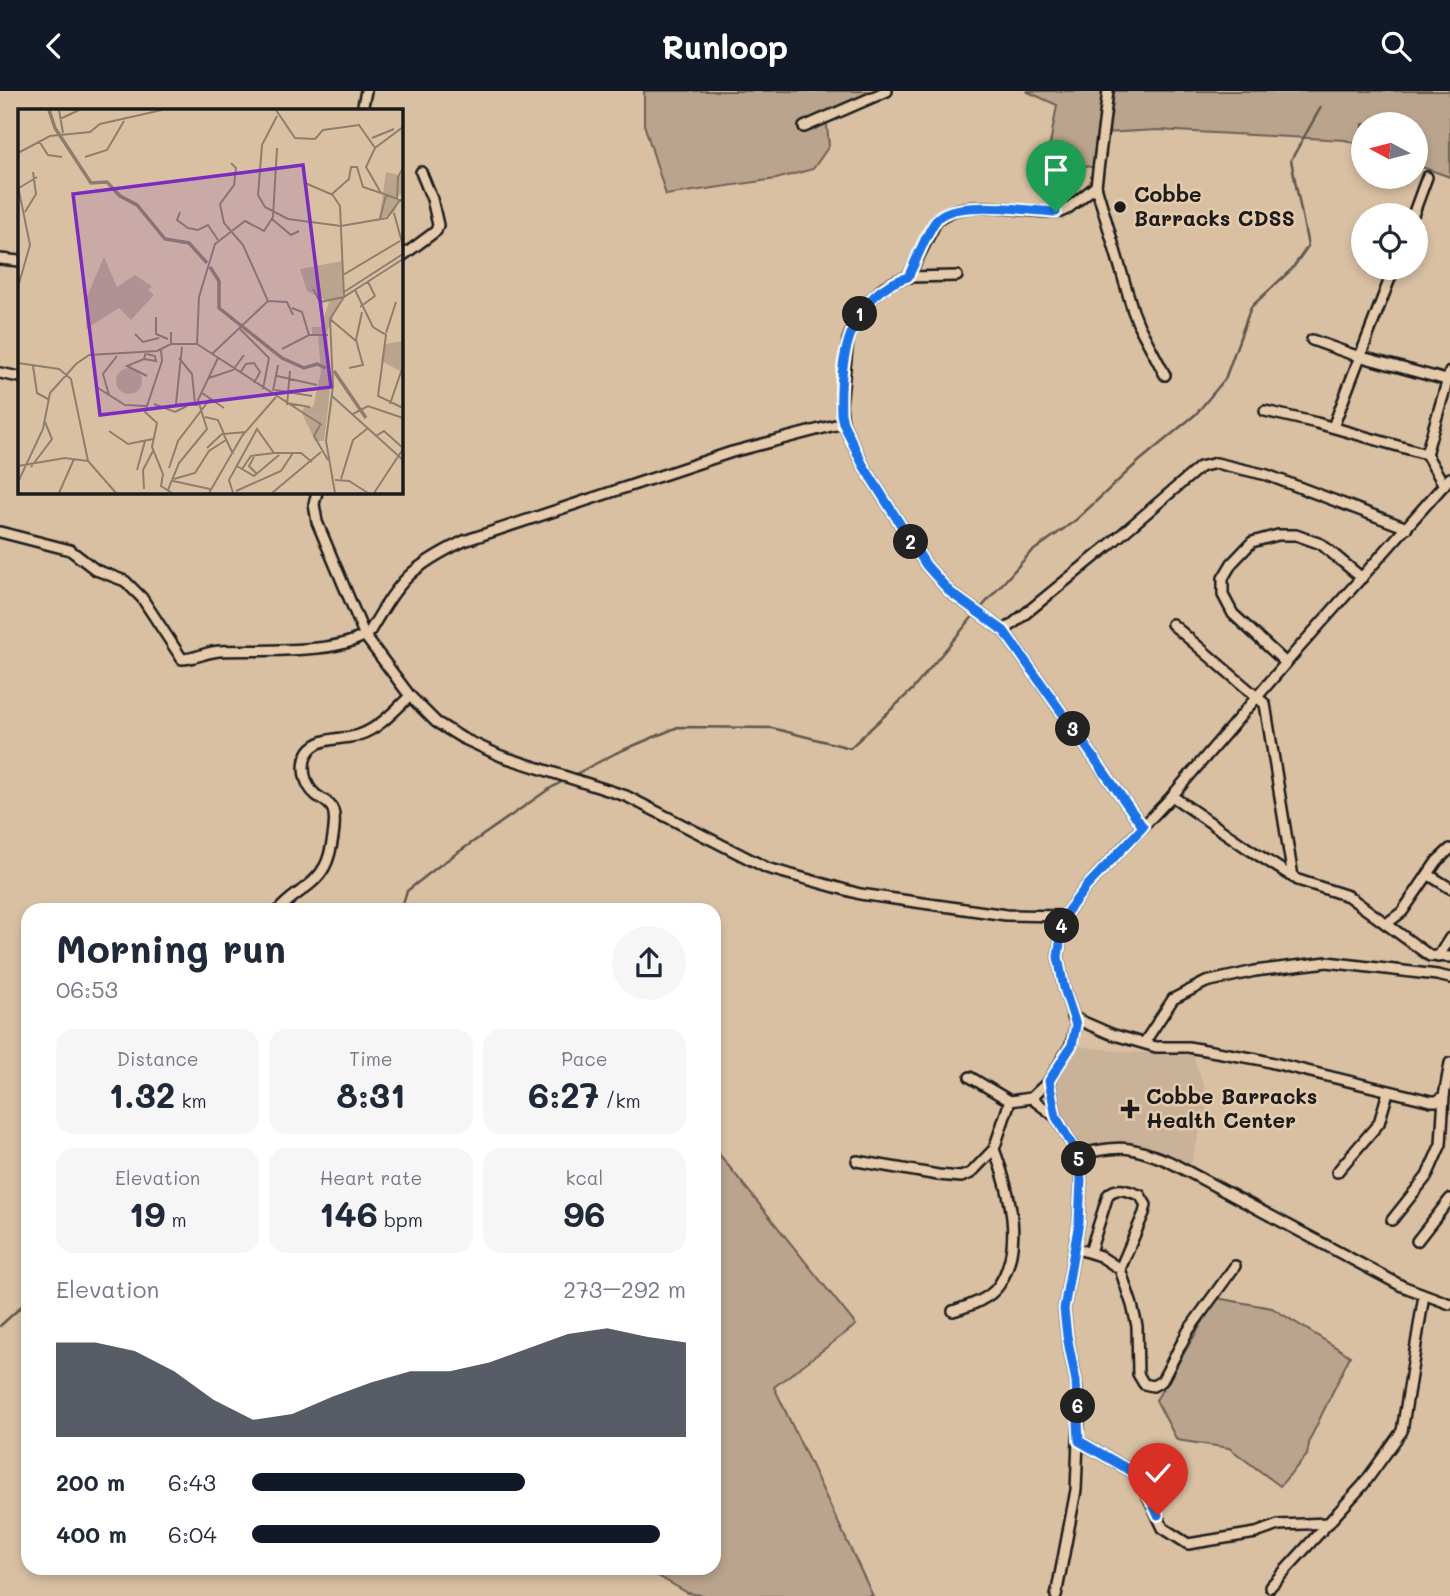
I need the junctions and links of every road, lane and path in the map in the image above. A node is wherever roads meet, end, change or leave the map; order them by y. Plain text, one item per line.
1 (366, 91) edge
2 (887, 91) edge
3 (1108, 91) edge
4 (362, 109) edge
5 (804, 127) dead end
6 (421, 171) dead end
7 (1096, 186) junction
8 (402, 256) edge
9 (0, 259) edge
10 (18, 261) edge
11 (957, 276) dead end
12 (908, 277) junction
13 (1389, 280) edge
14 (1312, 340) dead end
15 (1359, 356) junction
16 (0, 373) edge
17 (1165, 375) dead end
18 (18, 377) edge
19 (1449, 378) edge
20 (1265, 411) dead end
21 (843, 423) junction
22 (1333, 427) junction
23 (1426, 454) junction
24 (1447, 482) edge
25 (317, 493) edge
26 (1407, 528) junction
27 (0, 532) edge
28 (1362, 578) junction
29 (1172, 624) dead end
30 (1004, 631) junction
31 (365, 636) junction
32 (1286, 663) junction
33 (411, 696) junction
34 (1257, 696) junction
35 (1172, 796) junction
36 (1143, 827) junction
37 (1450, 849) edge
38 (1429, 875) junction
39 (1293, 877) junction
40 (1450, 888) edge
41 (288, 903) edge
42 (1064, 916) junction
43 (1386, 924) junction
44 (1450, 938) edge
45 (1434, 956) junction
46 (1450, 957) edge
47 (1420, 973) junction
48 (1450, 978) edge
49 (1072, 1017) junction
50 (1144, 1043) junction
51 (1450, 1063) edge
52 (970, 1077) dead end
53 (1049, 1081) junction
54 (1388, 1091) junction
55 (1444, 1096) junction
56 (1031, 1098) junction
57 (1010, 1101) junction
58 (1056, 1117) junction
59 (994, 1149) junction
60 (1078, 1155) junction
61 (857, 1161) dead end
62 (1337, 1172) dead end
63 (1450, 1199) edge
64 (1392, 1220) dead end
65 (1417, 1241) dead end
66 (1075, 1248) junction
67 (1090, 1252) junction
68 (1236, 1266) dead end
69 (1120, 1269) junction
70 (1424, 1295) junction
71 (1450, 1304) edge
72 (953, 1311) dead end
73 (1079, 1441) junction
74 (1329, 1524) junction
75 (1270, 1587) dead end
76 (1056, 1596) edge

1 - 4 street
2 - 5 street
3 - 7 street
6 - 8 street
7 - 12 street
7 - 17 street
9 - 10 street
11 - 12 street
12 - 21 street
13 - 15 street
14 - 15 street
15 - 19 street
15 - 22 street
16 - 18 street
19 - 23 street
20 - 22 street
21 - 30 street
21 - 31 street
22 - 23 street
23 - 24 street
24 - 26 street
25 - 31 street
26 - 28 street
26 - 30 street
27 - 31 street
28 - 32 street
28 - 32 street
29 - 34 street
30 - 36 street
31 - 33 street
32 - 34 street
33 - 41 street
33 - 42 street
34 - 35 street
34 - 39 street
35 - 36 street
35 - 39 street
36 - 42 street
37 - 38 street
38 - 40 street
38 - 43 street
39 - 43 street
42 - 49 street
43 - 45 street
44 - 45 street
45 - 46 street
45 - 47 street
47 - 48 street
47 - 50 street
49 - 50 street
49 - 53 street
50 - 54 street
51 - 55 street
52 - 57 street
53 - 56 street
53 - 58 street
54 - 55 street
54 - 62 street
55 - 64 street
56 - 57 street
56 - 58 street
57 - 59 street
58 - 60 street
59 - 61 street
59 - 72 street
60 - 66 street
60 - 70 street
63 - 65 street
66 - 67 street
66 - 73 street
67 - 69 street
67 - 69 street
68 - 69 street
70 - 71 street
70 - 74 street
73 - 74 street
73 - 76 street
74 - 75 street

